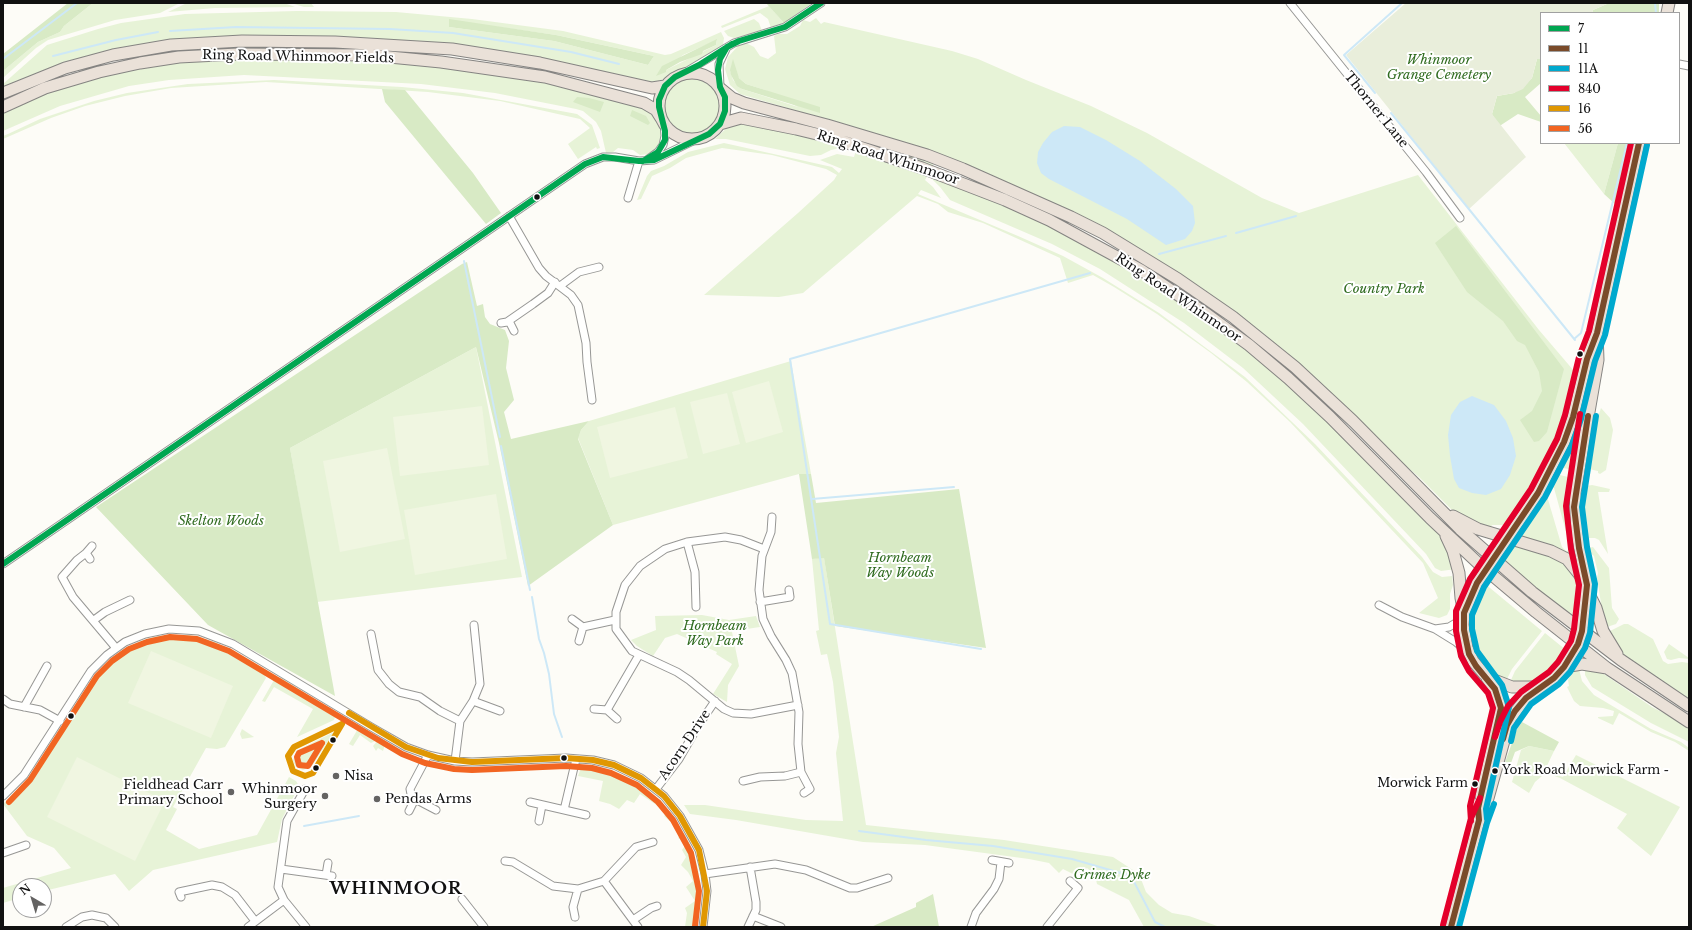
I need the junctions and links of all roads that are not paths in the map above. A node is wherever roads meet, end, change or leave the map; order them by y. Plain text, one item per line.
1 (821, 3) edge
2 (1290, 3) edge
3 (727, 47) junction
4 (684, 73) junction
5 (665, 86) junction
6 (720, 88) junction
7 (3, 93) edge
8 (3, 107) edge
9 (662, 121) junction
10 (720, 124) junction
11 (697, 139) junction
12 (859, 141) junction
13 (1639, 144) edge
14 (642, 161) junction
15 (628, 198) dead end
16 (509, 216) junction
17 (1460, 218) dead end
18 (599, 267) dead end
19 (558, 284) junction
20 (509, 321) junction
21 (501, 323) dead end
22 (514, 331) dead end
23 (1597, 333) junction
24 (592, 400) dead end
25 (1443, 510) junction
26 (772, 517) dead end
27 (1444, 531) junction
28 (1508, 538) junction
29 (687, 542) junction
30 (92, 546) dead end
31 (764, 548) junction
32 (1493, 559) junction
33 (3, 564) edge
34 (1486, 569) junction
35 (1587, 587) junction
36 (789, 590) dead end
37 (130, 600) dead end
38 (760, 602) junction
39 (1379, 605) dead end
40 (696, 606) dead end
41 (1464, 616) junction
42 (572, 619) dead end
43 (94, 620) junction
44 (615, 620) junction
45 (474, 625) dead end
46 (583, 627) junction
47 (1435, 629) junction
48 (1582, 631) junction
49 (371, 634) dead end
50 (579, 641) dead end
51 (1578, 644) junction
52 (116, 648) junction
53 (1469, 654) junction
54 (639, 656) junction
55 (1621, 660) junction
56 (47, 666) dead end
57 (1564, 667) junction
58 (1607, 668) junction
59 (1484, 674) junction
60 (1540, 687) junction
61 (3, 699) edge
62 (473, 701) junction
63 (715, 701) junction
64 (798, 705) junction
65 (1689, 706) edge
66 (24, 707) junction
67 (594, 709) dead end
68 (607, 710) junction
69 (500, 711) dead end
70 (617, 719) dead end
71 (60, 721) junction
72 (460, 721) junction
73 (1689, 722) edge
74 (428, 755) junction
75 (576, 759) junction
76 (455, 761) junction
77 (801, 772) junction
78 (743, 781) dead end
79 (305, 789) dead end
80 (656, 789) junction
81 (804, 793) dead end
82 (3, 796) edge
83 (416, 799) junction
84 (530, 802) dead end
85 (542, 805) junction
86 (436, 810) dead end
87 (564, 810) junction
88 (409, 811) dead end
89 (586, 815) dead end
90 (1478, 820) junction
91 (539, 821) dead end
92 (653, 842) dead end
93 (26, 845) dead end
94 (3, 853) edge
95 (992, 860) dead end
96 (505, 861) dead end
97 (328, 863) dead end
98 (750, 867) junction
99 (281, 869) junction
100 (705, 874) junction
101 (888, 878) dead end
102 (604, 881) junction
103 (1070, 881) dead end
104 (578, 890) junction
105 (181, 897) dead end
106 (462, 899) dead end
107 (284, 900) junction
108 (657, 906) dead end
109 (753, 916) junction
110 (575, 917) dead end
111 (633, 920) junction
112 (255, 921) junction
113 (66, 927) edge
114 (115, 927) edge
115 (248, 927) edge
116 (306, 927) edge
117 (484, 927) edge
118 (638, 927) edge
119 (702, 927) edge
120 (748, 927) edge
121 (781, 927) edge
122 (971, 927) edge
123 (1047, 927) edge
124 (1451, 927) edge

1 - 3 street
2 - 17 street, Thorner Lane
3 - 4 street
3 - 6 street
4 - 5 highway
4 - 6 highway
5 - 7 highway, Ring Road Whinmoor Fields
5 - 9 highway
6 - 10 highway
6 - 12 highway, Ring Road Whinmoor
8 - 9 highway, Ring Road Whinmoor Fields
9 - 11 highway
9 - 14 street
10 - 11 highway
10 - 12 highway, Ring Road Whinmoor
11 - 14 street
12 - 25 highway, Ring Road Whinmoor
12 - 27 highway, Ring Road Whinmoor
13 - 23 highway
14 - 15 street
14 - 16 street
16 - 19 street
16 - 33 street
18 - 19 street
19 - 20 street
19 - 24 street
20 - 21 street
20 - 22 street
23 - 28 highway
23 - 35 highway
25 - 28 highway, Ring Road Whinmoor
25 - 32 highway, Ring Road Whinmoor
26 - 31 street
27 - 34 highway, Ring Road Whinmoor
27 - 41 highway, Ring Road Whinmoor
28 - 32 highway
28 - 35 highway, Ring Road Whinmoor
29 - 31 street
29 - 40 street
29 - 44 street
30 - 43 street
31 - 38 street
32 - 34 highway
32 - 48 highway, Ring Road Whinmoor
34 - 41 highway
34 - 51 highway, Ring Road Whinmoor
35 - 48 highway
35 - 55 highway
36 - 38 street
37 - 43 street
38 - 64 street
39 - 47 street
41 - 47 street
41 - 53 highway, Ring Road Whinmoor
42 - 46 street
43 - 52 street
44 - 46 street
44 - 54 street
45 - 62 street
46 - 50 street
47 - 53 street
48 - 51 highway
48 - 55 highway, Ring Road Whinmoor
49 - 72 street
51 - 57 highway
51 - 58 highway, Ring Road Whinmoor
52 - 71 street
52 - 74 street
53 - 59 highway
54 - 63 street
54 - 68 street
55 - 65 highway, Ring Road Whinmoor
56 - 66 street
57 - 58 highway
57 - 60 highway
58 - 73 highway, Ring Road Whinmoor
59 - 60 highway
59 - 90 highway
60 - 90 highway
61 - 66 street
62 - 69 street
62 - 72 street
63 - 64 street
63 - 80 street, Acorn Drive
64 - 77 street
66 - 71 street
67 - 68 street
68 - 70 street
71 - 82 street
72 - 76 street
74 - 76 street
74 - 83 street
75 - 76 street
75 - 80 street
75 - 87 street
77 - 78 street
77 - 81 street
79 - 99 street
80 - 100 street
83 - 86 street
83 - 88 street
84 - 85 street
85 - 87 street
85 - 91 street
87 - 89 street
90 - 124 highway
92 - 102 street
93 - 94 street
95 - 122 street
96 - 104 street
97 - 99 street
98 - 100 street
98 - 101 street
98 - 109 street
99 - 107 street
100 - 119 street
102 - 104 street
102 - 111 street
103 - 123 street
104 - 110 street
105 - 112 street
106 - 117 street
107 - 112 street
107 - 116 street
108 - 111 street
109 - 120 street
109 - 121 street
111 - 118 street
112 - 115 street
113 - 114 street

